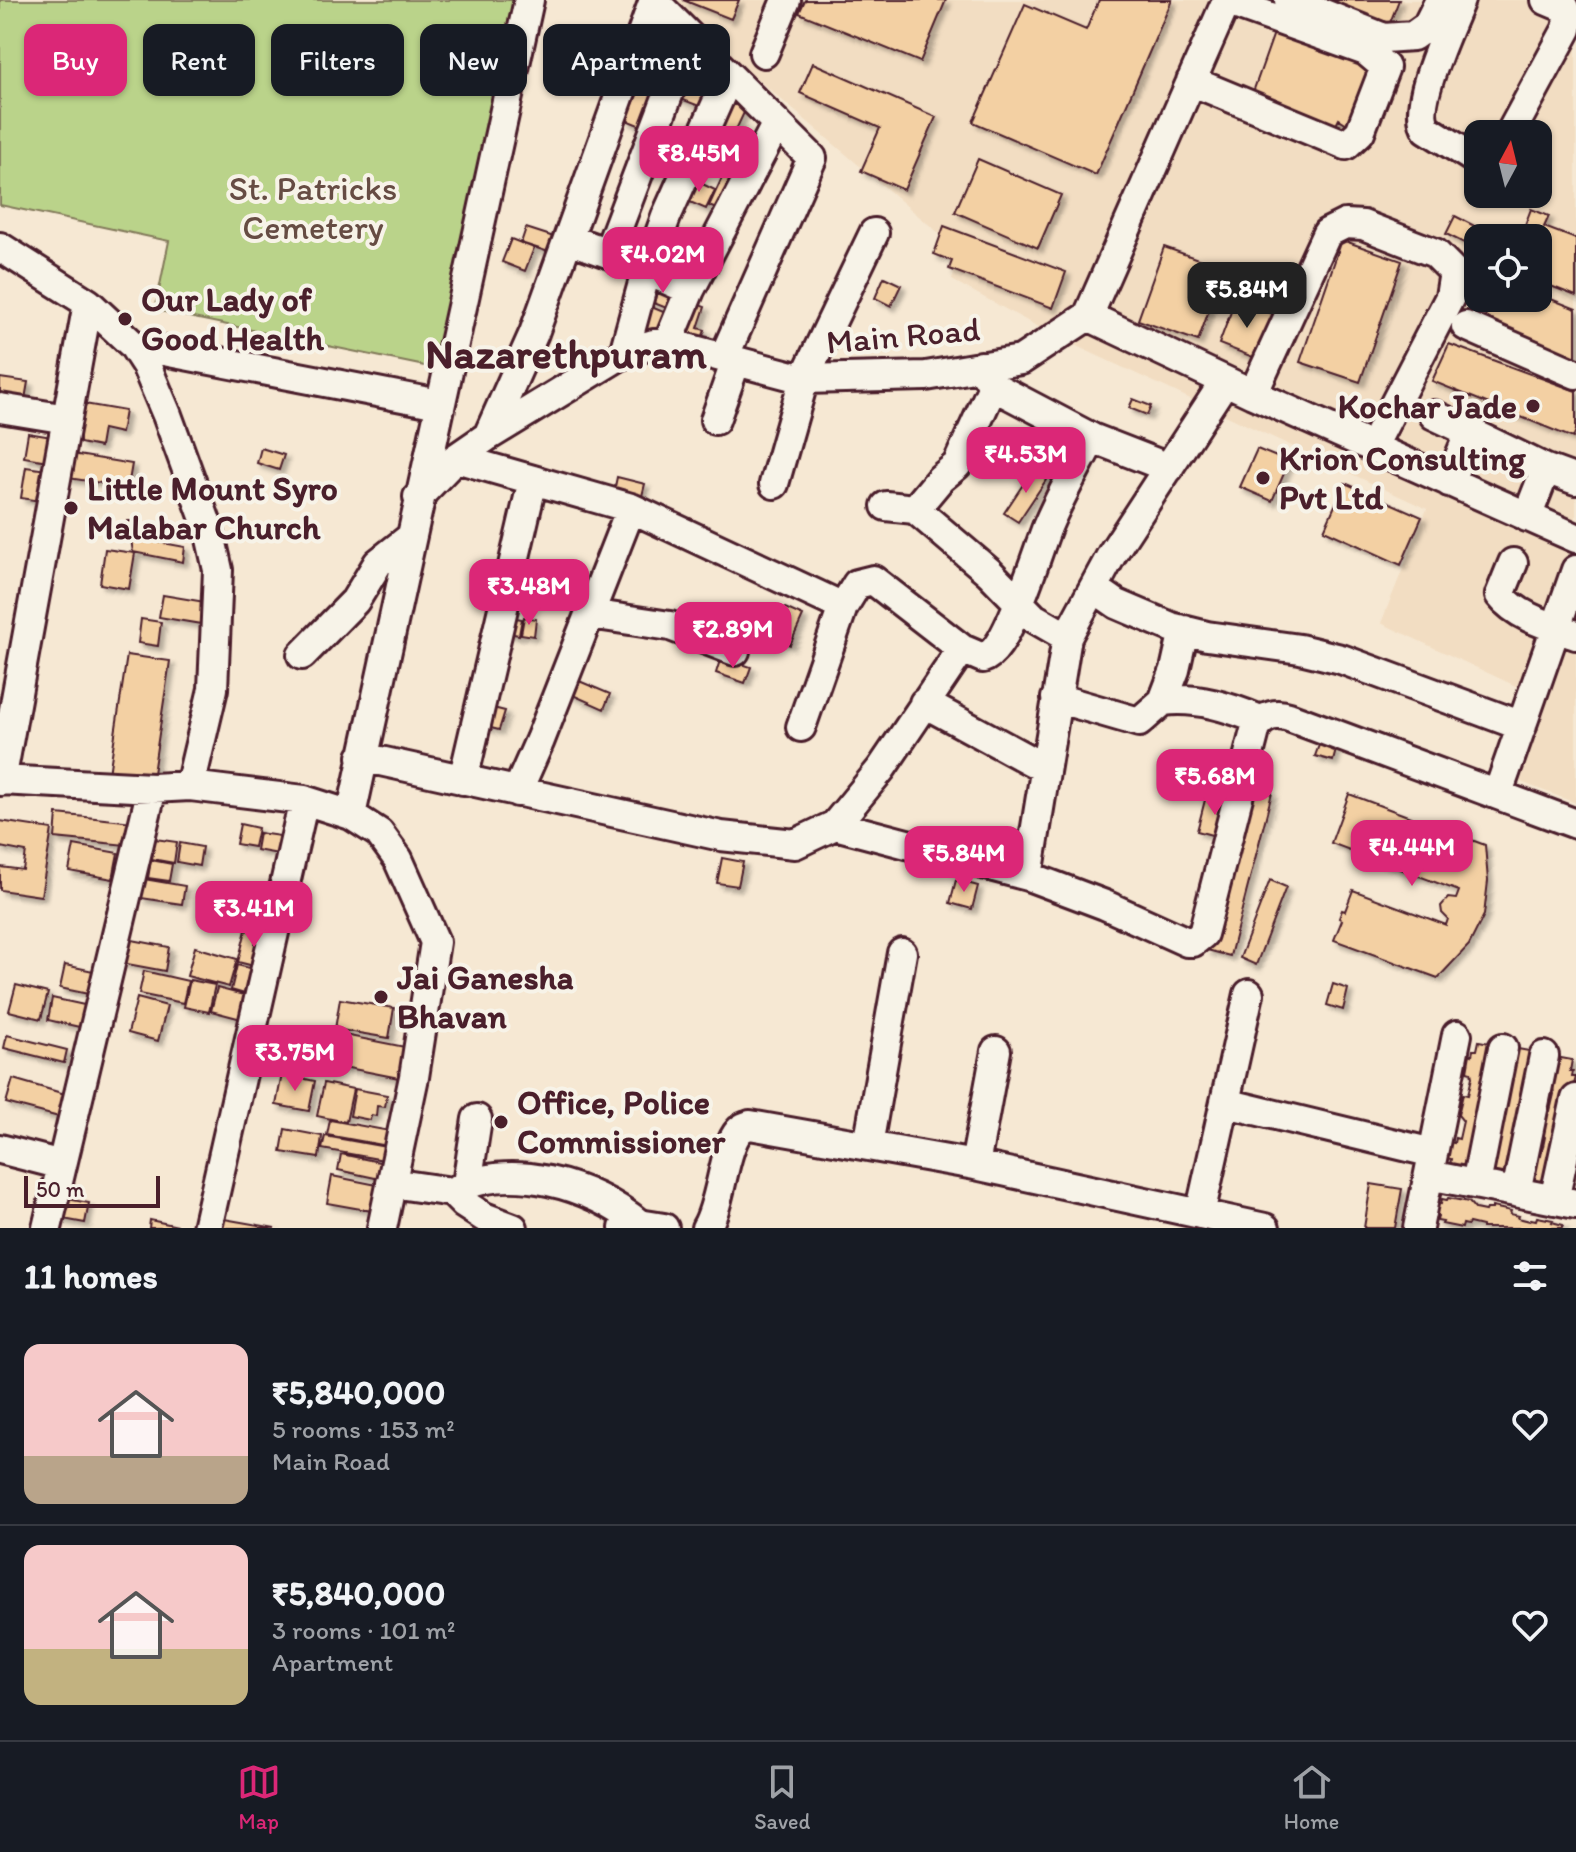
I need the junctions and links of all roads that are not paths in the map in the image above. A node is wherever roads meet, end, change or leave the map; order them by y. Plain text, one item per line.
1 (529, 0) edge
2 (786, 0) edge
3 (1289, 0) edge
4 (1440, 0) edge
5 (1460, 0) edge
6 (1546, 0) edge
7 (654, 1) edge
8 (1227, 1) edge
9 (677, 24) edge
10 (764, 53) dead end
11 (730, 77) edge
12 (1191, 81) junction
13 (668, 96) edge
14 (720, 96) edge
15 (1518, 120) edge
16 (777, 123) junction
17 (1464, 152) edge
18 (874, 233) dead end
19 (569, 239) junction
20 (0, 247) edge
21 (608, 253) junction
22 (646, 272) junction
23 (690, 290) junction
24 (88, 303) junction
25 (1088, 316) junction
26 (1466, 326) dead end
27 (668, 343) junction
28 (133, 345) junction
29 (624, 353) junction
30 (730, 359) junction
31 (1576, 374) edge
32 (987, 376) junction
33 (804, 379) junction
34 (1225, 381) junction
35 (1253, 394) junction
36 (439, 404) junction
37 (0, 408) edge
38 (1434, 415) dead end
39 (67, 419) junction
40 (715, 420) dead end
41 (1470, 432) junction
42 (488, 436) junction
43 (1092, 438) junction
44 (1372, 448) junction
45 (456, 458) junction
46 (1169, 468) junction
47 (1546, 469) junction
48 (533, 480) junction
49 (1576, 480) edge
50 (1449, 482) junction
51 (774, 484) dead end
52 (418, 497) junction
53 (886, 506) dead end
54 (631, 508) junction
55 (915, 509) junction
56 (1527, 517) junction
57 (411, 537) junction
58 (1576, 538) edge
59 (1513, 563) dead end
60 (1576, 570) edge
61 (1094, 588) junction
62 (1019, 604) junction
63 (843, 607) junction
64 (590, 614) junction
65 (1184, 630) junction
66 (1566, 632) edge
67 (1067, 637) junction
68 (962, 649) junction
69 (735, 651) dead end
70 (302, 655) dead end
71 (10, 680) edge
72 (1056, 698) junction
73 (1163, 701) junction
74 (924, 703) junction
75 (1260, 720) junction
76 (1522, 726) junction
77 (801, 727) dead end
78 (362, 757) junction
79 (1044, 768) junction
80 (1, 780) edge
81 (463, 780) junction
82 (190, 786) junction
83 (152, 788) junction
84 (517, 792) junction
85 (1498, 793) junction
86 (304, 800) junction
87 (351, 815) junction
88 (1576, 824) edge
89 (835, 825) junction
90 (1028, 876) junction
91 (902, 953) dead end
92 (1249, 994) dead end
93 (1457, 1035) dead end
94 (1503, 1048) dead end
95 (996, 1051) dead end
96 (1544, 1056) dead end
97 (1576, 1099) edge
98 (1226, 1103) junction
99 (477, 1119) dead end
100 (868, 1145) junction
101 (0, 1149) edge
102 (1431, 1164) junction
103 (62, 1165) junction
104 (975, 1165) junction
105 (391, 1183) junction
106 (1476, 1184) junction
107 (459, 1188) junction
108 (1516, 1192) junction
109 (1565, 1202) edge
110 (1200, 1214) junction
111 (642, 1227) edge
112 (47, 1228) edge
113 (207, 1228) edge
114 (382, 1228) edge
115 (513, 1228) edge
116 (706, 1228) edge
117 (1265, 1228) edge
118 (1418, 1228) edge

1 - 36 street
2 - 10 street
3 - 4 street
5 - 17 street
6 - 15 street
7 - 9 street
7 - 19 street
8 - 12 street
8 - 12 street
11 - 16 street
12 - 25 street
13 - 21 street
14 - 22 street
16 - 23 street
16 - 30 street
18 - 33 street
19 - 21 street
19 - 42 street
20 - 24 street
21 - 22 street
22 - 23 street
22 - 29 street
23 - 27 street
24 - 28 street
24 - 39 street
25 - 32 street, Main Road
25 - 34 street
26 - 31 street
27 - 29 street, Main Road
27 - 30 street, Main Road
28 - 36 street
28 - 82 street
29 - 42 street, Main Road
30 - 33 street, Main Road
30 - 40 street
32 - 33 street, Main Road
32 - 43 street
32 - 55 street
33 - 51 street
34 - 35 street
34 - 46 street
35 - 44 street
35 - 44 street
36 - 52 street
37 - 39 street
38 - 41 street
39 - 71 street
41 - 47 street
41 - 50 street
42 - 45 street, Main Road
43 - 46 street
43 - 62 street
44 - 50 street
45 - 48 street
45 - 52 street, Main Road
46 - 61 street
47 - 49 street
47 - 56 street
48 - 54 street
48 - 81 street
50 - 56 street
52 - 57 street
53 - 55 street
54 - 63 street
54 - 64 street
55 - 62 street
56 - 58 street
57 - 70 street
57 - 78 street
59 - 66 street
60 - 66 street
61 - 65 street
61 - 67 street
62 - 67 street
62 - 68 street
63 - 68 street
63 - 77 street
64 - 69 street
64 - 84 street
65 - 73 street
65 - 76 street
66 - 76 street
67 - 72 street
68 - 74 street
71 - 80 street
72 - 73 street
72 - 79 street
73 - 75 street
74 - 79 street
74 - 89 street
75 - 85 street
75 - 90 street
76 - 85 street
78 - 81 street
78 - 87 street
79 - 90 street
80 - 83 street
81 - 84 street
82 - 83 street
82 - 86 street
83 - 103 street
84 - 89 street
85 - 88 street
86 - 87 street
86 - 113 street
87 - 105 street
89 - 90 street
91 - 100 street
92 - 98 street
93 - 102 street
94 - 106 street
95 - 104 street
96 - 108 street
97 - 109 street
98 - 102 street
98 - 110 street
99 - 107 street
100 - 104 street
100 - 116 street
101 - 103 street
102 - 106 street
102 - 118 street
103 - 112 street
104 - 110 street
105 - 107 street
105 - 114 street
106 - 108 street
107 - 111 street
107 - 115 street
108 - 109 street
110 - 117 street

